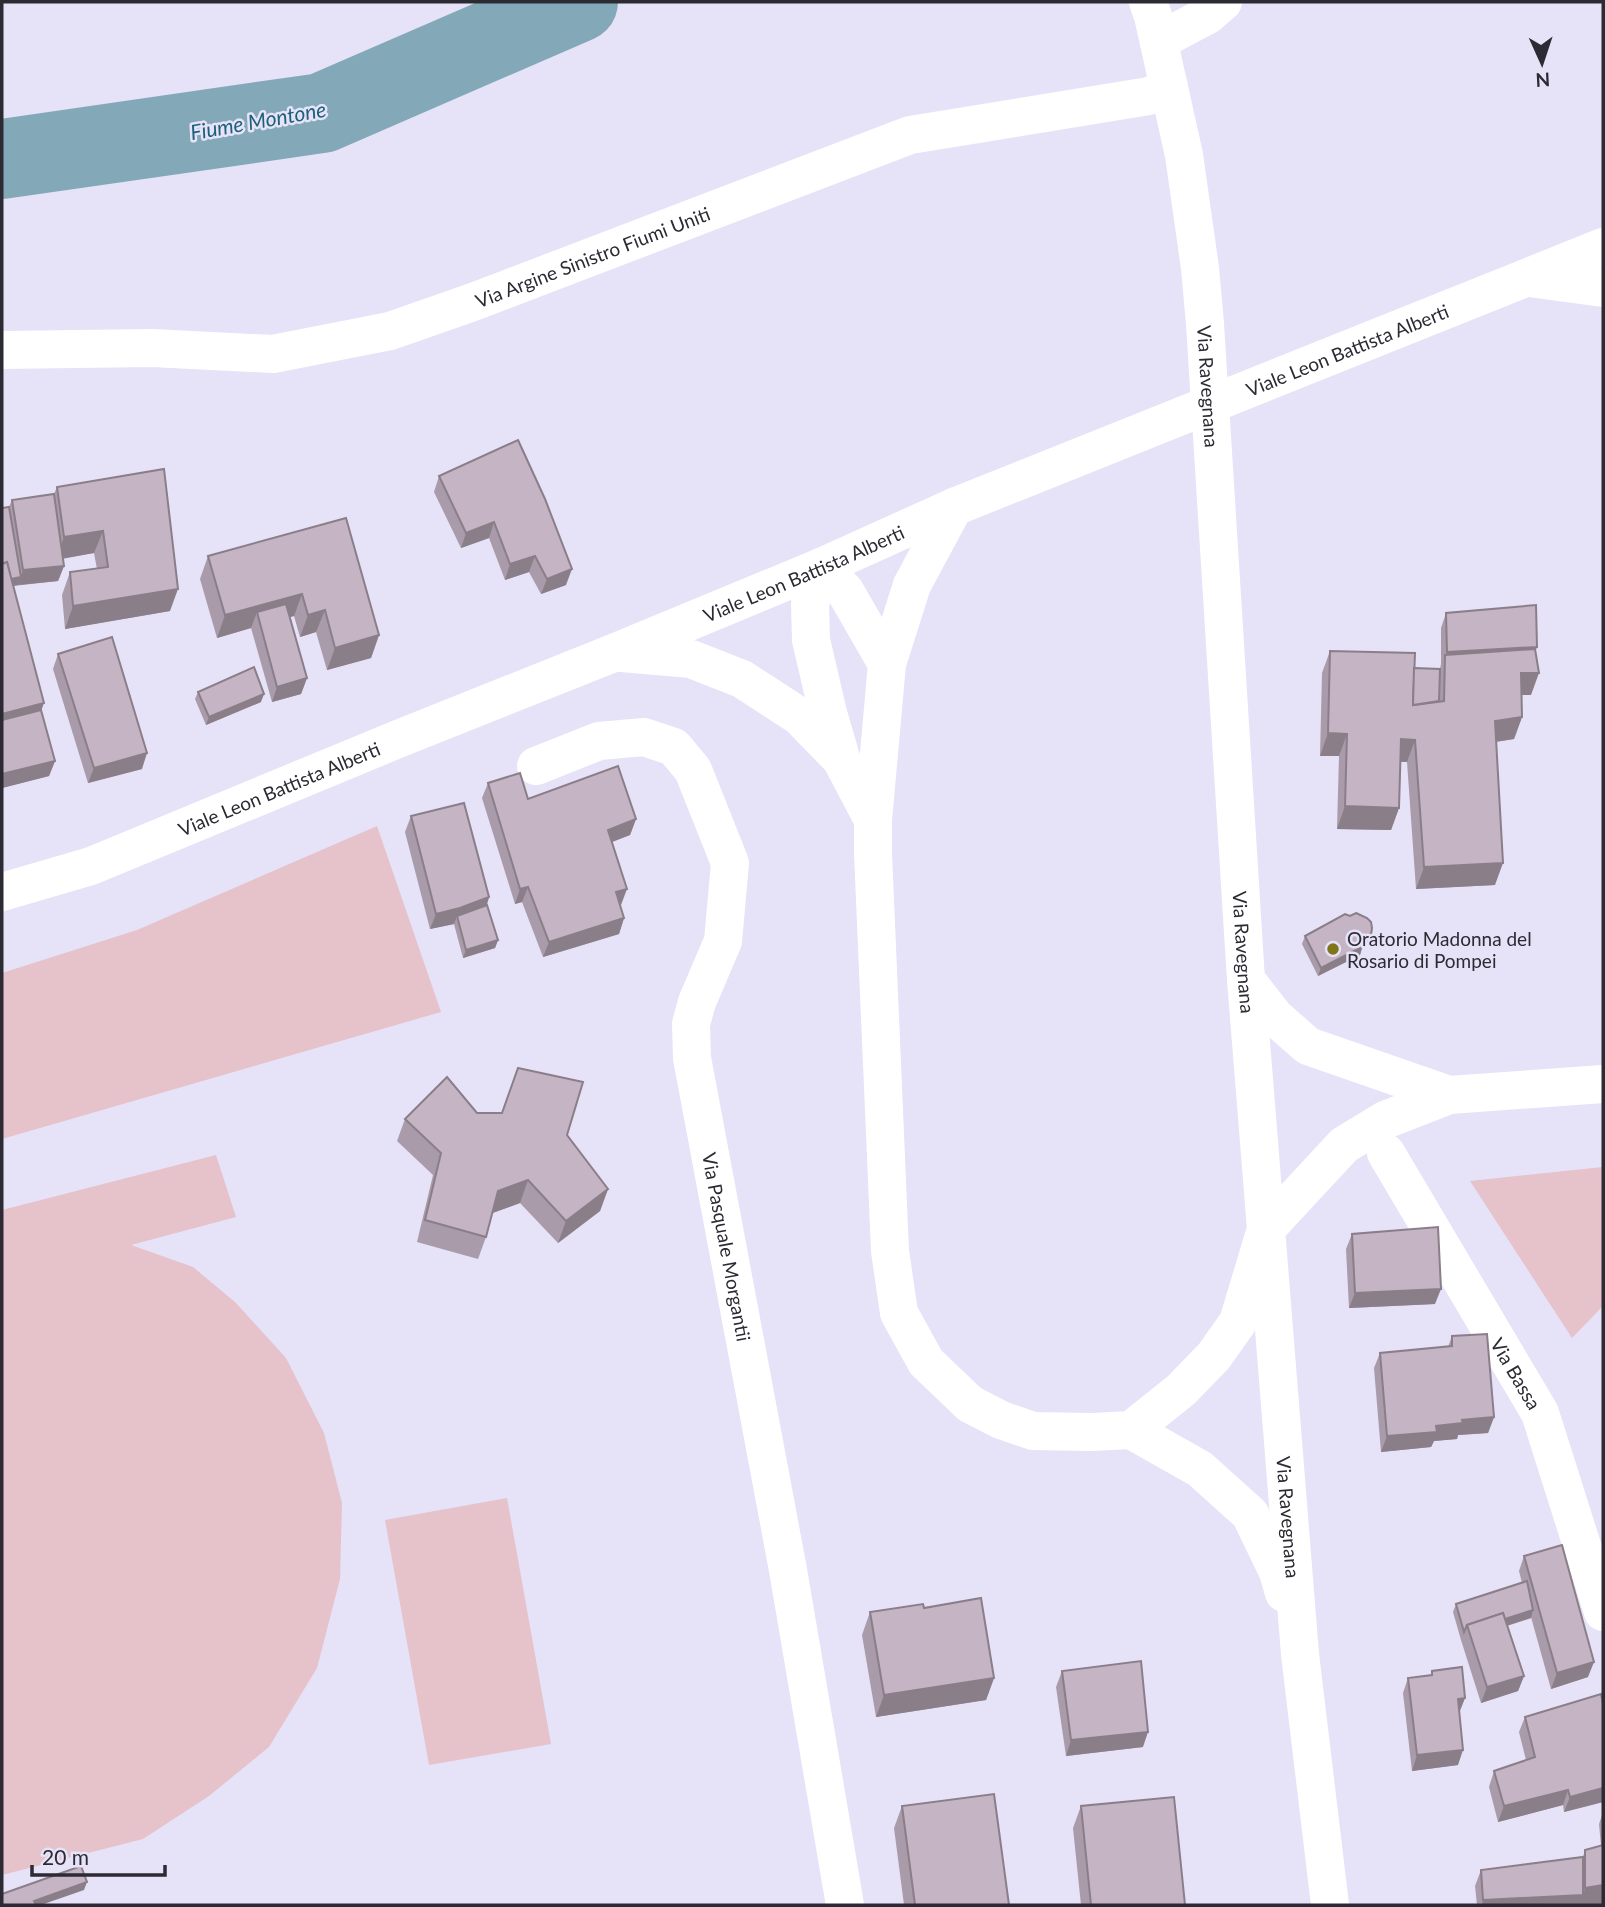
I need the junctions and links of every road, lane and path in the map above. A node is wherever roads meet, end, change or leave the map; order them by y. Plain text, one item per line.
1 (1223, 2) edge
2 (1153, 19) edge
3 (1170, 87) junction
4 (1603, 247) edge
5 (1527, 278) junction
6 (1603, 288) edge
7 (2, 350) edge
8 (954, 507) junction
9 (821, 567) junction
10 (616, 652) junction
11 (887, 664) junction
12 (842, 761) junction
13 (536, 766) dead end
14 (873, 820) junction
15 (2, 891) edge
16 (1246, 981) junction
17 (1603, 1084) edge
18 (1449, 1095) junction
19 (1386, 1153) dead end
20 (1266, 1229) junction
21 (1131, 1430) junction
22 (1603, 1612) edge
23 (1300, 1654) junction
24 (845, 1905) edge
25 (1330, 1905) edge

1 - 2 main road
2 - 3 main road, Via Ravegnana
3 - 7 main road, Via Argine Sinistro Fiumi Uniti
3 - 16 main road, Via Ravegnana
4 - 5 main road, Viale Leon Battista Alberti
5 - 6 main road
5 - 8 main road, Viale Leon Battista Alberti
8 - 9 main road, Viale Leon Battista Alberti
8 - 11 main road
9 - 10 main road, Viale Leon Battista Alberti
9 - 11 main road
9 - 12 main road
10 - 12 main road
10 - 15 main road, Viale Leon Battista Alberti
11 - 14 main road
12 - 14 main road
13 - 24 main road, Via Pasquale Morgantii
14 - 21 main road
16 - 18 main road
16 - 20 main road, Via Ravegnana
17 - 18 main road
18 - 20 main road
19 - 22 main road, Via Bassa
20 - 21 main road
20 - 23 main road, Via Ravegnana
21 - 23 main road
23 - 25 main road, Via Ravegnana

